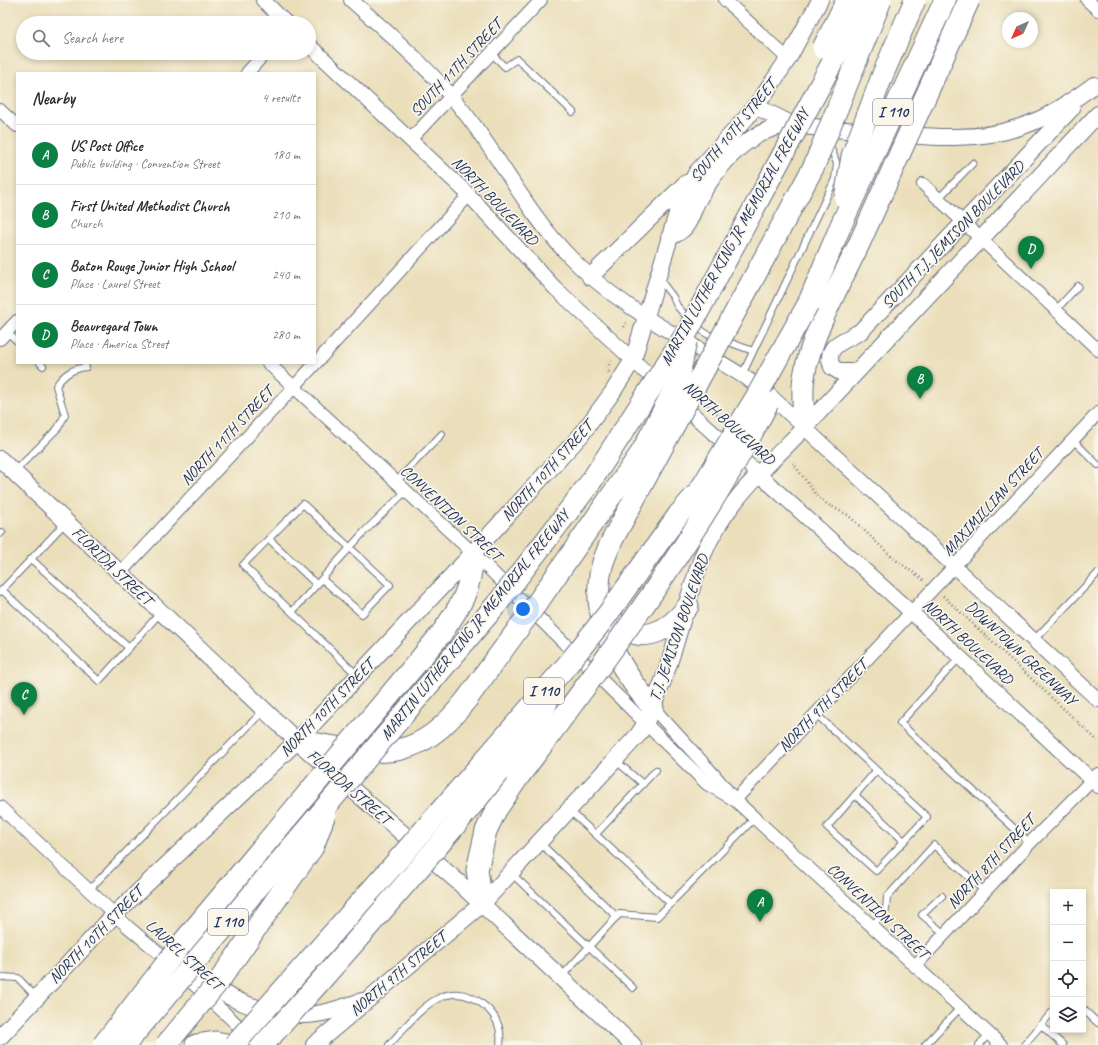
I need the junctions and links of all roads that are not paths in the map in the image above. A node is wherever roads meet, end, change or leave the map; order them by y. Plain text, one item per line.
1 (263, 0) edge
2 (351, 0) edge
3 (541, 0) edge
4 (725, 0) edge
5 (820, 0) edge
6 (847, 0) edge
7 (866, 0) edge
8 (881, 0) edge
9 (915, 0) edge
10 (945, 0) edge
11 (969, 0) edge
12 (1087, 0) edge
13 (1098, 10) edge
14 (279, 16) edge
15 (316, 52) edge
16 (491, 53) junction
17 (788, 59) junction
18 (259, 60) edge
19 (248, 72) edge
20 (1096, 83) edge
21 (451, 96) junction
22 (755, 106) junction
23 (0, 110) edge
24 (573, 112) dead end
25 (1098, 114) edge
26 (16, 125) edge
27 (793, 125) junction
28 (828, 128) junction
29 (410, 140) junction
30 (973, 163) dead end
31 (698, 172) junction
32 (772, 173) junction
33 (923, 184) dead end
34 (469, 195) junction
35 (938, 199) junction
36 (963, 223) junction
37 (841, 225) junction
38 (668, 238) junction
39 (980, 239) junction
40 (590, 277) junction
41 (658, 277) junction
42 (1078, 286) dead end
43 (808, 304) junction
44 (1056, 310) junction
45 (646, 318) junction
46 (16, 322) edge
47 (689, 329) junction
48 (4, 336) edge
49 (16, 341) edge
50 (1098, 350) edge
51 (753, 351) junction
52 (632, 360) junction
53 (316, 363) edge
54 (269, 364) edge
55 (315, 364) edge
56 (86, 367) dead end
57 (855, 372) junction
58 (742, 375) junction
59 (294, 387) junction
60 (1098, 413) edge
61 (805, 427) junction
62 (442, 434) dead end
63 (1073, 440) junction
64 (782, 449) joint
65 (0, 459) edge
66 (1098, 465) edge
67 (14, 472) junction
68 (759, 473) junction
69 (396, 482) junction
70 (406, 491) junction
71 (66, 522) junction
72 (269, 539) junction
73 (351, 547) junction
74 (473, 553) junction
75 (31, 559) junction
76 (955, 566) junction
77 (120, 573) junction
78 (1098, 573) edge
79 (322, 579) junction
80 (317, 585) junction
81 (1, 591) edge
82 (600, 603) junction
83 (688, 606) junction
84 (161, 612) junction
85 (292, 612) junction
86 (912, 612) junction
87 (587, 640) junction
88 (1034, 640) junction
89 (128, 648) junction
90 (960, 657) junction
91 (358, 676) junction
92 (1098, 700) edge
93 (264, 710) junction
94 (816, 714) junction
95 (649, 716) junction
96 (297, 741) junction
97 (615, 760) junction
98 (656, 770) dead end
99 (876, 771) junction
100 (1096, 780) edge
101 (643, 784) junction
102 (855, 795) junction
103 (331, 799) junction
104 (734, 800) junction
105 (0, 806) edge
106 (569, 810) junction
107 (755, 818) junction
108 (596, 834) junction
109 (904, 841) junction
110 (538, 842) junction
111 (1030, 843) junction
112 (511, 873) junction
113 (89, 890) junction
114 (984, 891) junction
115 (942, 896) dead end
116 (482, 904) junction
117 (671, 904) junction
118 (115, 914) junction
119 (617, 918) junction
120 (872, 926) junction
121 (946, 934) junction
122 (590, 947) junction
123 (166, 958) junction
124 (915, 966) junction
125 (0, 977) edge
126 (561, 977) junction
127 (633, 988) dead end
128 (36, 997) junction
129 (369, 999) junction
130 (960, 1008) junction
131 (1086, 1012) edge
132 (1050, 1014) edge
133 (1098, 1023) edge
134 (1041, 1024) junction
135 (989, 1034) junction
136 (0, 1037) edge
137 (103, 1045) edge
138 (125, 1045) edge
139 (166, 1045) edge
140 (196, 1045) edge
141 (233, 1045) edge
142 (258, 1045) edge
143 (263, 1045) edge
144 (314, 1045) edge
145 (389, 1045) edge
146 (500, 1045) edge
147 (633, 1045) edge
148 (925, 1045) edge
149 (979, 1045) edge
150 (1001, 1045) edge
151 (1024, 1045) edge
152 (1062, 1045) edge

1 - 14 street
2 - 21 street, NORTH BOULEVARD
3 - 16 street, SOUTH 11TH STREET
4 - 17 street
5 - 17 main road, SOUTH 10TH STREET
6 - 32 highway, bridge
7 - 32 highway, MARTIN LUTHER KING JR MEMORIAL FREEWAY / I 110, bridge
8 - 82 highway, bridge
9 - 37 highway, bridge
10 - 37 highway, I 110, bridge
11 - 61 highway, bridge
12 - 13 street
15 - 29 street, NORTH BOULEVARD
16 - 21 street, SOUTH 11TH STREET
16 - 24 lane
17 - 22 main road, SOUTH 10TH STREET
18 - 19 street
20 - 28 main road
20 - 36 main road, SOUTH T.J. JEMISON BOULEVARD
21 - 29 street, SOUTH 11TH STREET
21 - 40 street, NORTH BOULEVARD
22 - 27 main road
22 - 31 main road, SOUTH 10TH STREET
23 - 26 street
25 - 39 main road, SOUTH T.J. JEMISON BOULEVARD
27 - 28 main road
27 - 38 main road
28 - 51 lane
29 - 34 street, NORTH BOULEVARD
30 - 35 lane
31 - 38 main road, SOUTH 10TH STREET
31 - 40 main road
32 - 47 highway, MARTIN LUTHER KING JR MEMORIAL FREEWAY / I 110, bridge
33 - 35 street
34 - 52 street, NORTH BOULEVARD
34 - 53 street, NORTH 11TH STREET
35 - 36 street
36 - 39 street
36 - 57 main road, SOUTH T.J. JEMISON BOULEVARD
37 - 43 highway, I 110
38 - 41 main road, SOUTH 10TH STREET
39 - 44 street
39 - 57 main road, SOUTH T.J. JEMISON BOULEVARD
40 - 45 street, NORTH BOULEVARD
41 - 45 main road, SOUTH 10TH STREET
41 - 51 lane
42 - 44 lane
43 - 87 highway, I 110, bridge
43 - 116 highway, bridge
44 - 50 street
45 - 52 main road, SOUTH 10TH STREET
45 - 58 street, NORTH BOULEVARD
46 - 48 street
47 - 96 highway, bridge
47 - 103 highway, MARTIN LUTHER KING JR MEMORIAL FREEWAY / I 110, bridge
48 - 49 lane
51 - 58 lane
52 - 68 street, NORTH BOULEVARD
52 - 74 main road, NORTH 10TH STREET
54 - 59 street, CONVENTION STREET
55 - 59 street, NORTH 11TH STREET
56 - 67 lane
57 - 61 main road, SOUTH T.J. JEMISON BOULEVARD
58 - 61 street, NORTH BOULEVARD
59 - 69 street, CONVENTION STREET
59 - 77 street, NORTH 11TH STREET
60 - 63 street, MAXIMILLIAN STREET
61 - 64 main road, SOUTH T.J. JEMISON BOULEVARD
61 - 76 street, NORTH BOULEVARD
62 - 69 lane
63 - 66 lane
63 - 76 street, MAXIMILLIAN STREET
64 - 68 main road, T.J. JEMISON BOULEVARD
65 - 67 main road, FLORIDA STREET
67 - 71 main road, FLORIDA STREET
68 - 83 main road, T.J. JEMISON BOULEVARD
68 - 86 street, NORTH BOULEVARD
69 - 70 street, CONVENTION STREET
70 - 73 lane
70 - 74 street, CONVENTION STREET
71 - 75 lane
71 - 77 main road, FLORIDA STREET
72 - 73 lane
72 - 80 lane
72 - 85 lane
73 - 79 lane
73 - 79 lane
74 - 91 main road, NORTH 10TH STREET
74 - 95 street, CONVENTION STREET
74 - 137 highway, bridge
75 - 81 lane
75 - 89 lane
76 - 86 street, MAXIMILLIAN STREET
76 - 88 street, NORTH BOULEVARD
77 - 84 main road, FLORIDA STREET
78 - 88 lane
79 - 80 lane
80 - 85 lane
81 - 89 lane
82 - 83 highway
82 - 95 highway
83 - 95 main road, T.J. JEMISON BOULEVARD
84 - 89 lane
84 - 93 main road, FLORIDA STREET
85 - 91 lane
86 - 90 street, NORTH BOULEVARD
86 - 94 street, NORTH 9TH STREET
87 - 141 highway, I 110, bridge
87 - 143 highway, bridge
88 - 92 street, NORTH BOULEVARD
90 - 100 street, NORTH BOULEVARD
90 - 111 lane
91 - 96 main road, NORTH 10TH STREET
93 - 96 main road, FLORIDA STREET
93 - 113 lane
94 - 99 lane
94 - 104 street, NORTH 9TH STREET
95 - 97 main road, T.J. JEMISON BOULEVARD
95 - 104 street, CONVENTION STREET
95 - 104 street, CONVENTION STREET
96 - 116 main road, FLORIDA STREET
96 - 118 main road, NORTH 10TH STREET
97 - 101 lane
97 - 106 main road, T.J. JEMISON BOULEVARD
98 - 101 lane
99 - 102 lane
99 - 109 lane
100 - 111 street, NORTH 8TH STREET
101 - 108 lane
102 - 109 lane
102 - 109 lane
103 - 138 highway, MARTIN LUTHER KING JR MEMORIAL FREEWAY / I 110, bridge
103 - 139 highway, bridge
104 - 107 street, CONVENTION STREET
105 - 113 street, LAUREL STREET
106 - 108 lane
106 - 110 main road, T.J. JEMISON BOULEVARD
107 - 117 lane
107 - 120 street, CONVENTION STREET
108 - 117 lane
110 - 112 main road, T.J. JEMISON BOULEVARD
110 - 119 lane
111 - 114 street, NORTH 8TH STREET
112 - 116 main road, T.J. JEMISON BOULEVARD
112 - 122 lane
113 - 118 street, LAUREL STREET
114 - 120 lane
114 - 121 street, NORTH 8TH STREET
115 - 121 lane
116 - 126 main road, FLORIDA STREET
116 - 129 main road, NORTH 9TH STREET
117 - 119 lane
118 - 123 street, LAUREL STREET
118 - 128 main road, NORTH 10TH STREET
119 - 122 lane
120 - 124 street, CONVENTION STREET
121 - 124 street, NORTH 8TH STREET
122 - 126 lane
122 - 127 lane
123 - 129 main road
123 - 142 street, LAUREL STREET
124 - 130 street, CONVENTION STREET
125 - 128 lane
126 - 147 main road, FLORIDA STREET
128 - 136 main road, NORTH 10TH STREET
129 - 144 main road, NORTH 9TH STREET
130 - 135 street, CONVENTION STREET
130 - 148 lane
131 - 133 lane
132 - 134 lane
134 - 151 lane
134 - 152 lane
135 - 149 lane
135 - 150 street, CONVENTION STREET
140 - 141 highway
145 - 146 lane

